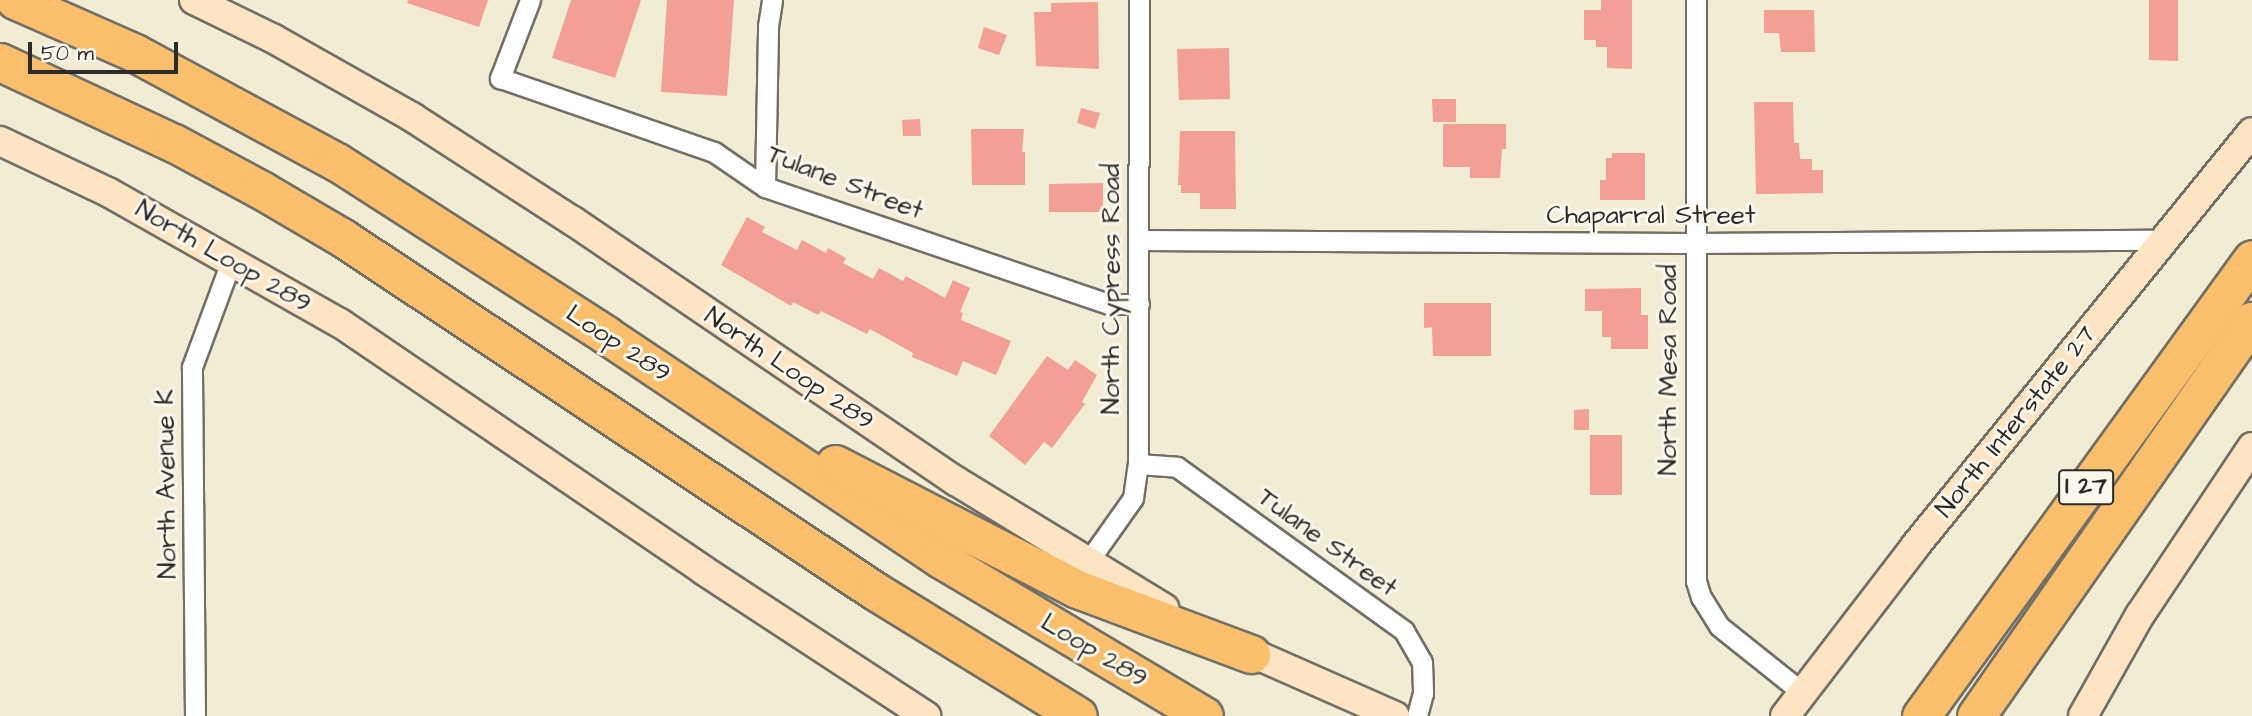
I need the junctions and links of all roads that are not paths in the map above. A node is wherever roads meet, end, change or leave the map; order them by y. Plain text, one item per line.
1 (15, 0) edge
2 (194, 0) edge
3 (530, 0) edge
4 (772, 0) edge
5 (1139, 0) edge
6 (1696, 0) edge
7 (0, 62) edge
8 (2252, 131) edge
9 (0, 141) edge
10 (765, 187) junction
11 (1138, 240) junction
12 (2163, 240) junction
13 (1695, 243) junction
14 (232, 259) junction
15 (2252, 259) edge
16 (1139, 304) junction
17 (2249, 326) edge
18 (606, 335) junction
19 (2252, 447) edge
20 (1138, 464) junction
21 (1087, 563) junction
22 (1251, 654) junction
23 (1803, 693) junction
24 (2088, 711) edge
25 (195, 716) edge
26 (926, 716) edge
27 (1078, 716) edge
28 (1204, 716) edge
29 (1395, 716) edge
30 (1417, 716) edge
31 (1770, 716) edge
32 (1785, 716) edge
33 (1921, 716) edge
34 (1976, 716) edge

1 - 18 highway, Loop 289
2 - 21 main road, North Loop 289
3 - 10 street, Tulane Street
4 - 10 street
5 - 11 street, North Cypress Road
6 - 13 street, North Mesa Road
7 - 27 highway
8 - 12 main road, North Interstate 27
9 - 14 main road, North Loop 289
10 - 16 street, Tulane Street
11 - 13 street, Chaparral Street
11 - 16 street, North Cypress Road
12 - 13 street, Chaparral Street
12 - 23 main road, North Interstate 27
13 - 23 street, North Mesa Road
14 - 25 street, North Avenue K
14 - 26 main road, North Loop 289
15 - 33 highway, I 27
16 - 20 street, North Cypress Road
17 - 34 highway, I 27
18 - 22 highway
18 - 28 highway, Loop 289
19 - 24 main road
20 - 21 street, North Cypress Road
20 - 30 street, Tulane Street
21 - 22 main road, North Loop 289
22 - 29 main road, North Loop 289
23 - 31 main road
23 - 32 main road, North Interstate 27

